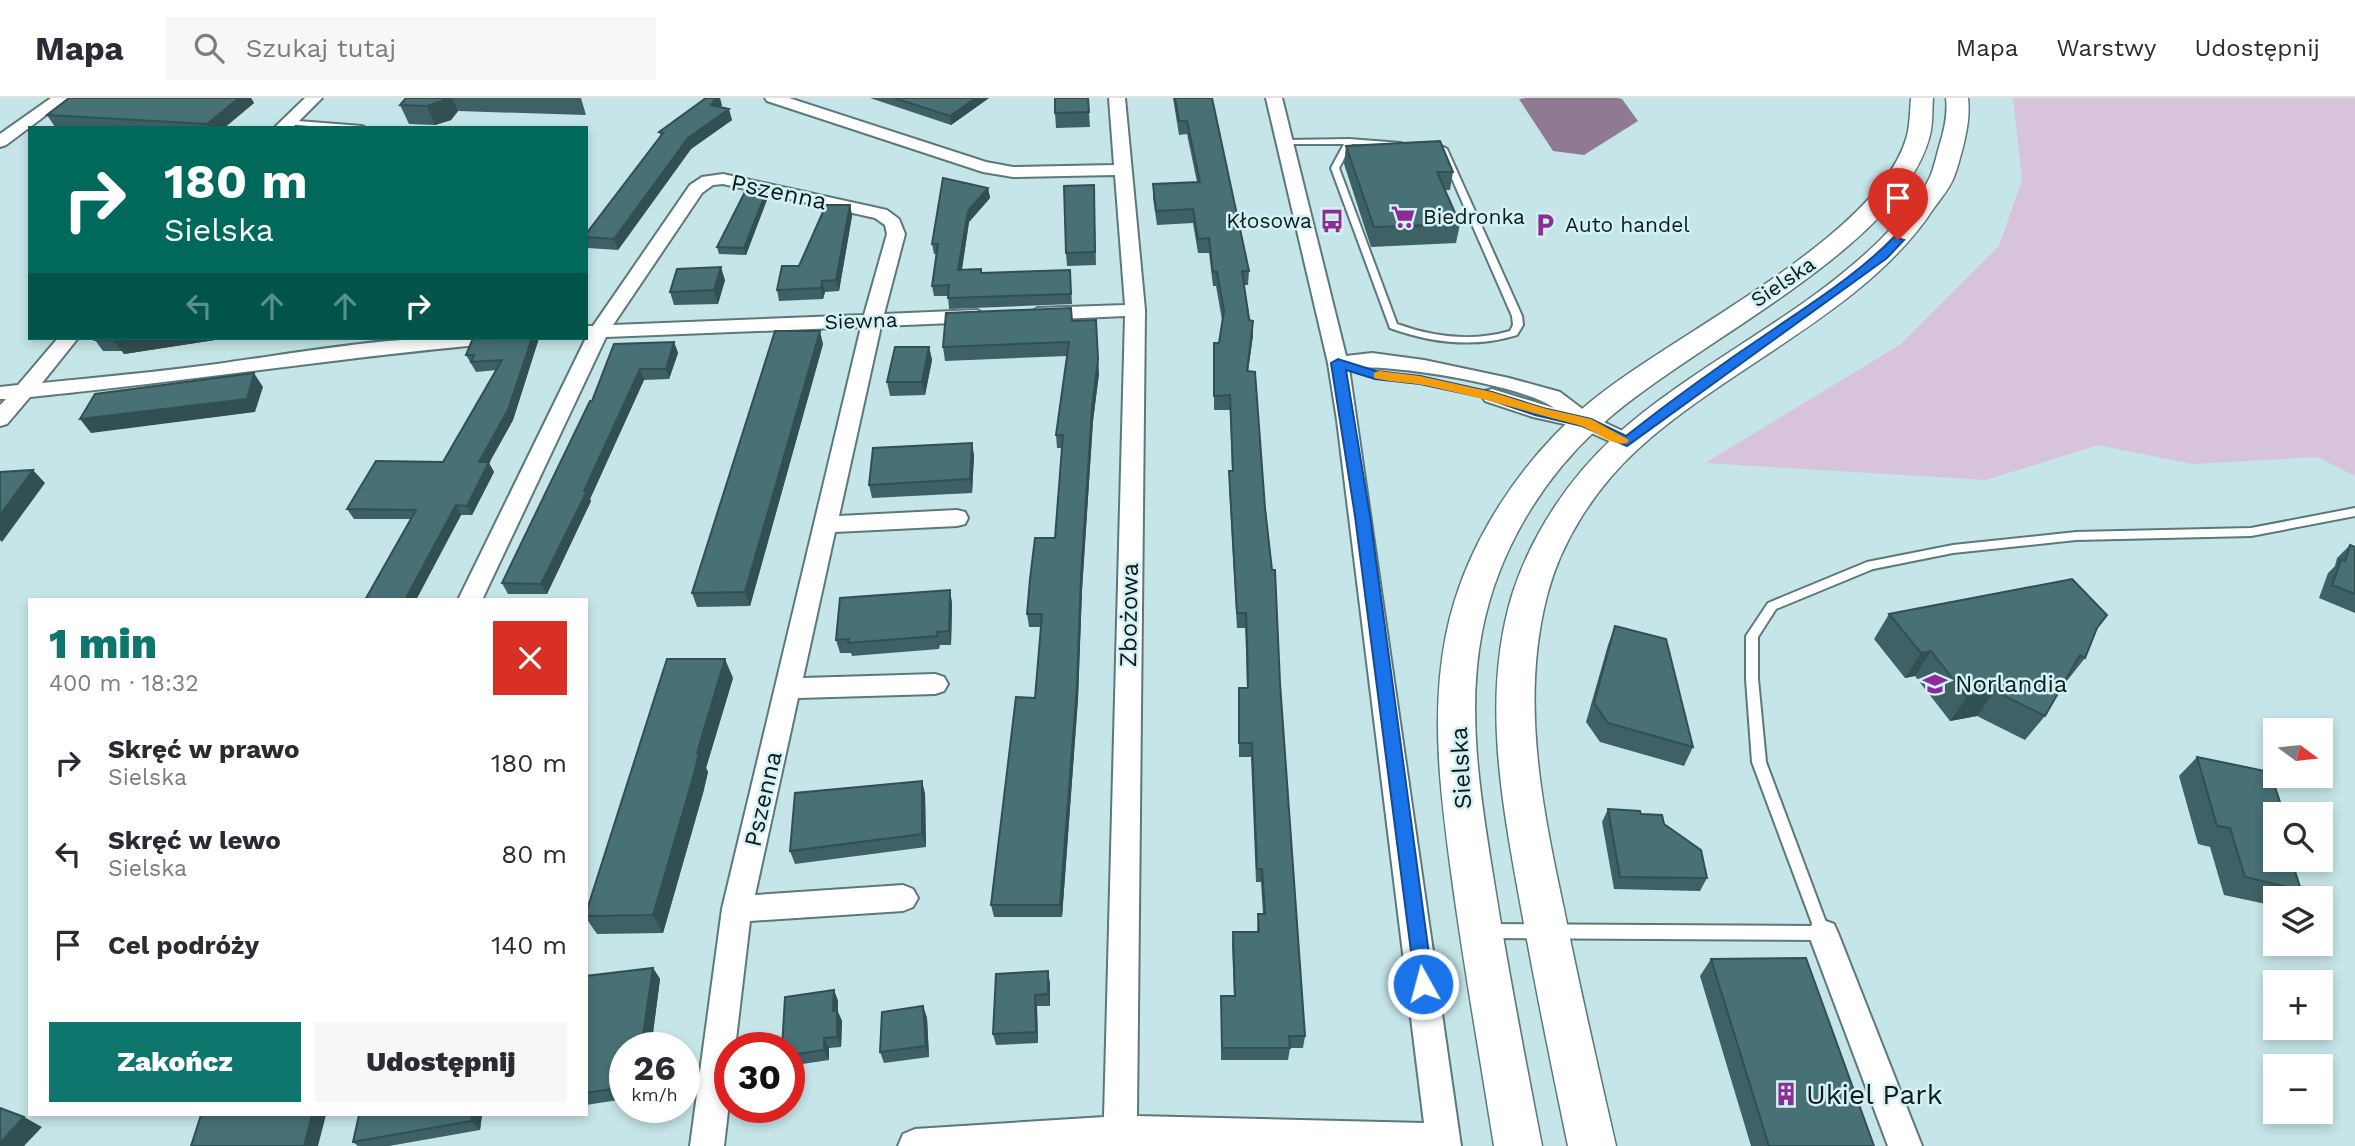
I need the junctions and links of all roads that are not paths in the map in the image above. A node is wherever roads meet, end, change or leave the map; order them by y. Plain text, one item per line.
1 (61, 98) edge
2 (314, 98) edge
3 (773, 98) edge
4 (1117, 98) edge
5 (1274, 98) edge
6 (1923, 98) edge
7 (1957, 98) edge
8 (285, 125) edge
9 (311, 126) edge
10 (1349, 141) junction
11 (0, 142) edge
12 (1286, 142) junction
13 (1124, 170) junction
14 (1135, 310) junction
15 (1024, 314) edge
16 (997, 315) edge
17 (872, 321) junction
18 (593, 331) edge
19 (66, 340) edge
20 (466, 340) edge
21 (1338, 363) junction
22 (0, 393) edge
23 (21, 393) junction
24 (0, 419) edge
25 (1586, 422) junction
26 (1627, 442) junction
27 (2355, 512) edge
28 (957, 518) dead end
29 (824, 525) junction
30 (471, 598) edge
31 (935, 684) dead end
32 (790, 688) junction
33 (903, 898) dead end
34 (737, 909) junction
35 (1480, 931) junction
36 (1547, 933) junction
37 (1823, 933) junction
38 (1119, 1132) junction
39 (1444, 1143) edge
40 (707, 1146) edge
41 (915, 1146) edge
42 (1518, 1146) edge
43 (1592, 1146) edge
44 (1905, 1146) edge

1 - 11 street
2 - 8 street
3 - 13 street
4 - 13 street, Zbożowa
5 - 12 street
6 - 25 main road, Sielska
7 - 26 main road, Sielska
8 - 9 lane
10 - 10 lane
10 - 12 lane
12 - 21 street
13 - 14 street, Zbożowa
14 - 15 street
14 - 38 street, Zbożowa
16 - 17 street, Siewna
17 - 18 street, Siewna
17 - 18 street, Pszenna
17 - 29 street, Pszenna
18 - 30 street, Pszenna
19 - 23 street
20 - 23 street
21 - 25 street
21 - 39 street
22 - 23 street
23 - 24 street
25 - 26 street
25 - 35 main road, Sielska
26 - 36 main road, Sielska
27 - 37 lane
28 - 29 street
29 - 32 street, Pszenna
31 - 32 street
32 - 34 street, Pszenna
33 - 34 street
34 - 40 street, Pszenna
35 - 36 lane
35 - 42 main road, Sielska
36 - 37 lane
36 - 43 main road, Sielska
37 - 44 street
38 - 39 street
38 - 41 street

